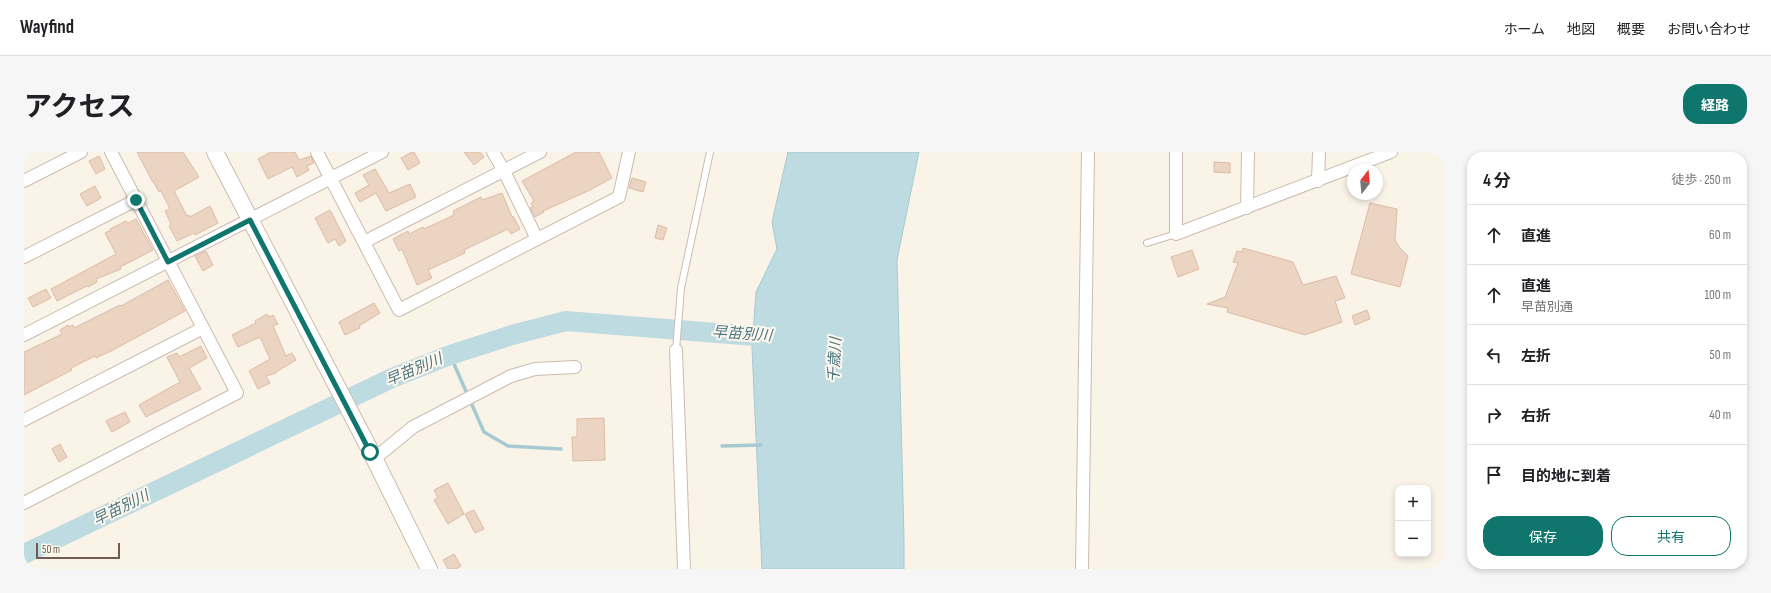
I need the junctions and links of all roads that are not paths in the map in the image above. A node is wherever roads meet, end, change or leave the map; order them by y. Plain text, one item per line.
1 (82, 152) edge
2 (111, 152) edge
3 (215, 152) edge
4 (317, 152) edge
5 (382, 152) edge
6 (492, 152) edge
7 (540, 152) edge
8 (629, 152) edge
9 (710, 152) edge
10 (1088, 152) edge
11 (1176, 152) edge
12 (1248, 152) edge
13 (1319, 152) edge
14 (1391, 152) edge
15 (504, 171) junction
16 (331, 179) junction
17 (24, 181) edge
18 (1318, 181) junction
19 (136, 200) junction
20 (1247, 208) junction
21 (250, 220) junction
22 (1176, 234) junction
23 (537, 239) junction
24 (364, 242) junction
25 (1147, 243) dead end
26 (24, 257) edge
27 (168, 262) junction
28 (203, 328) junction
29 (24, 335) edge
30 (676, 350) joint
31 (576, 367) dead end
32 (24, 420) edge
33 (371, 453) junction
34 (24, 503) edge
35 (429, 569) edge
36 (684, 569) edge
37 (1082, 569) edge

1 - 17 street
2 - 19 street
3 - 21 street
4 - 16 street
5 - 16 street
6 - 15 street
7 - 15 street
8 - 23 street
9 - 30 lane
10 - 37 street
11 - 22 street
12 - 20 street
13 - 18 street
14 - 18 street
15 - 23 street
15 - 24 street
16 - 21 street
16 - 24 street
18 - 20 street
19 - 26 street
19 - 27 street
20 - 22 street
21 - 27 street
21 - 33 street
22 - 25 lane
23 - 24 street
27 - 28 street
27 - 29 street
28 - 32 street
28 - 34 street
30 - 36 street
31 - 33 street
33 - 35 street

